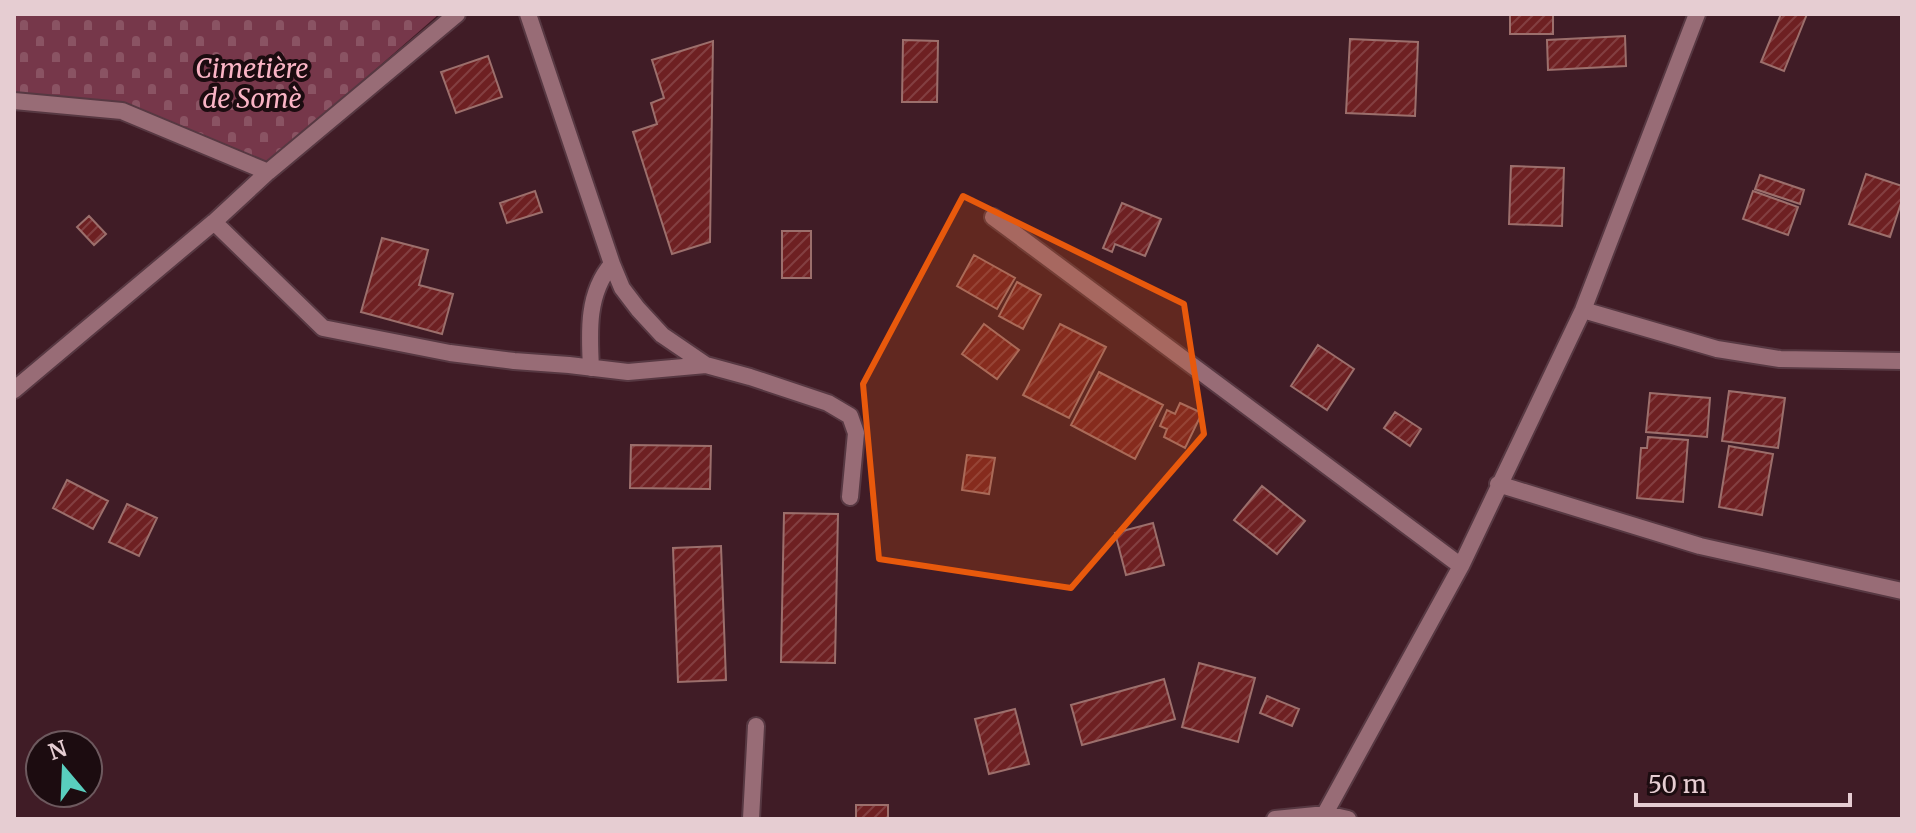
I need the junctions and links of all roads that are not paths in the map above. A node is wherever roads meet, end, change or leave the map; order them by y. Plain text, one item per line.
1 (457, 14) edge
2 (528, 14) edge
3 (1697, 14) edge
4 (14, 101) edge
5 (268, 172) junction
6 (993, 217) dead end
7 (214, 222) junction
8 (612, 264) junction
9 (1583, 310) junction
10 (1902, 361) edge
11 (706, 365) junction
12 (591, 368) junction
13 (14, 390) edge
14 (1498, 484) junction
15 (850, 497) dead end
16 (1461, 566) junction
17 (1902, 591) edge
18 (756, 726) dead end
19 (1324, 817) edge
20 (751, 819) edge
21 (1275, 819) edge
22 (1348, 819) edge

1 - 5 street
2 - 8 street
3 - 9 street
4 - 5 street
5 - 7 street
6 - 16 street
7 - 12 street
7 - 13 street
8 - 11 street
8 - 12 street
9 - 10 street
9 - 14 street
11 - 12 street
11 - 15 street
14 - 16 street
14 - 17 street
16 - 19 street
18 - 20 street
19 - 21 street
19 - 22 street

